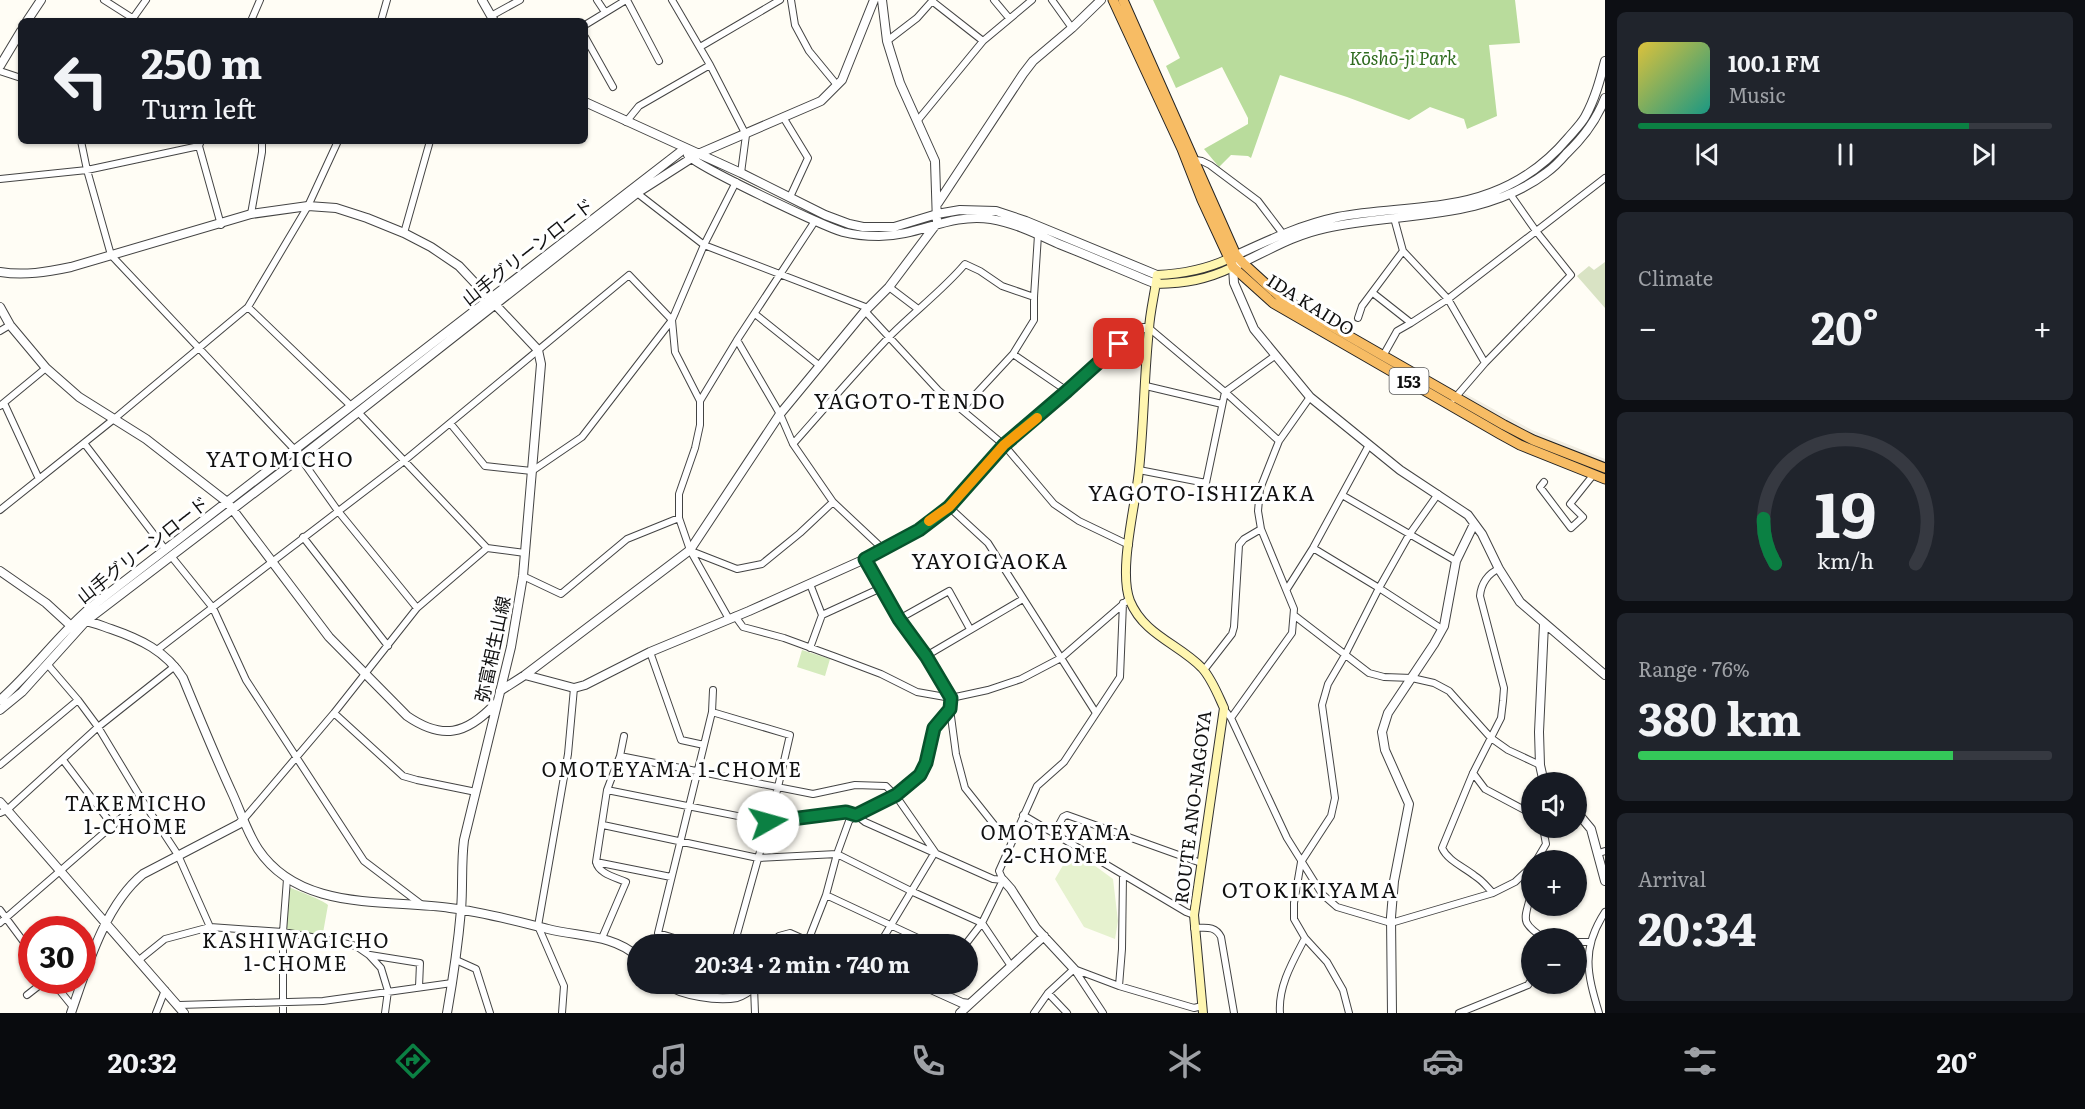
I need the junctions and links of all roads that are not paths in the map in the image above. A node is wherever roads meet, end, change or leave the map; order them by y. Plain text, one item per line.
1 (41, 0) edge
2 (104, 0) edge
3 (146, 0) edge
4 (260, 0) edge
5 (387, 0) edge
6 (482, 0) edge
7 (520, 0) edge
8 (597, 0) edge
9 (627, 0) edge
10 (672, 0) edge
11 (780, 0) edge
12 (791, 0) edge
13 (874, 0) edge
14 (882, 0) edge
15 (933, 0) edge
16 (994, 0) edge
17 (1032, 0) edge
18 (1052, 0) edge
19 (1101, 0) edge
20 (1113, 0) edge
21 (1123, 0) edge
22 (605, 12) junction
23 (29, 18) edge
24 (130, 18) edge
25 (134, 18) edge
26 (252, 18) edge
27 (382, 18) edge
28 (492, 18) edge
29 (494, 18) edge
30 (1009, 18) junction
31 (588, 23) edge
32 (1072, 28) junction
33 (18, 37) edge
34 (887, 40) junction
35 (983, 41) junction
36 (588, 42) edge
37 (699, 47) junction
38 (659, 61) dead end
39 (1605, 61) edge
40 (710, 65) junction
41 (0, 66) edge
42 (0, 71) edge
43 (18, 77) edge
44 (837, 85) junction
45 (613, 87) dead end
46 (1605, 98) edge
47 (588, 103) edge
48 (783, 117) junction
49 (918, 120) junction
50 (626, 122) junction
51 (746, 135) junction
52 (82, 144) edge
53 (196, 144) edge
54 (200, 144) edge
55 (262, 144) edge
56 (337, 144) edge
57 (429, 144) edge
58 (684, 149) junction
59 (698, 154) junction
60 (690, 158) junction
61 (1196, 160) junction
62 (87, 170) junction
63 (741, 173) junction
64 (1605, 178) edge
65 (0, 179) edge
66 (736, 182) junction
67 (637, 194) junction
68 (1510, 194) junction
69 (790, 197) junction
70 (937, 204) junction
71 (308, 206) junction
72 (251, 214) junction
73 (936, 214) junction
74 (1394, 218) junction
75 (815, 221) junction
76 (937, 223) junction
77 (220, 225) junction
78 (1536, 231) junction
79 (404, 233) junction
80 (1283, 234) junction
81 (1038, 235) junction
82 (704, 245) junction
83 (1403, 251) junction
84 (111, 255) junction
85 (1235, 261) junction
86 (0, 272) edge
87 (781, 275) junction
88 (1157, 280) junction
89 (889, 286) junction
90 (1373, 292) junction
91 (1034, 297) junction
92 (489, 299) junction
93 (1448, 299) junction
94 (495, 305) junction
95 (248, 307) junction
96 (0, 308) edge
97 (867, 309) junction
98 (918, 309) junction
99 (755, 314) junction
100 (1358, 318) dead end
101 (672, 320) junction
102 (1411, 323) junction
103 (9, 325) junction
104 (1149, 328) junction
105 (0, 331) edge
106 (890, 336) junction
107 (738, 340) junction
108 (198, 349) junction
109 (538, 350) junction
110 (1013, 354) junction
111 (1276, 355) junction
112 (1383, 356) junction
113 (1485, 363) junction
114 (820, 366) junction
115 (46, 368) junction
116 (1146, 386) junction
117 (1067, 391) junction
118 (1225, 392) junction
119 (1310, 397) junction
120 (1453, 400) junction
121 (700, 401) junction
122 (2, 404) edge
123 (1222, 404) junction
124 (350, 405) junction
125 (962, 409) junction
126 (358, 412) junction
127 (780, 414) junction
128 (114, 420) junction
129 (450, 423) junction
130 (1279, 441) junction
131 (84, 443) junction
132 (793, 444) junction
133 (1004, 445) junction
134 (1369, 446) junction
135 (294, 449) junction
136 (301, 457) junction
137 (404, 461) junction
138 (1605, 468) edge
139 (1139, 470) junction
140 (532, 471) junction
141 (1594, 473) junction
142 (1605, 478) edge
143 (39, 479) junction
144 (1544, 482) dead end
145 (1438, 494) junction
146 (1342, 495) junction
147 (226, 502) junction
148 (833, 502) junction
149 (949, 507) junction
150 (233, 508) junction
151 (0, 510) edge
152 (338, 511) junction
153 (679, 519) junction
154 (1474, 524) junction
155 (1261, 529) junction
156 (1409, 535) junction
157 (303, 537) junction
158 (1129, 545) junction
159 (487, 548) junction
160 (1313, 548) junction
161 (883, 549) junction
162 (690, 550) junction
163 (168, 553) junction
164 (525, 553) junction
165 (865, 559) junction
166 (272, 561) junction
167 (1456, 561) junction
168 (1498, 568) junction
169 (0, 571) edge
170 (523, 576) junction
171 (810, 584) junction
172 (881, 588) junction
173 (1378, 588) junction
174 (1287, 589) junction
175 (1023, 599) junction
176 (1126, 601) junction
177 (213, 608) junction
178 (417, 608) junction
179 (822, 615) junction
180 (1295, 616) junction
181 (732, 618) junction
182 (899, 619) junction
183 (86, 621) junction
184 (1544, 624) junction
185 (70, 625) junction
186 (970, 629) junction
187 (1442, 629) junction
188 (388, 646) junction
189 (810, 648) junction
190 (157, 650) junction
191 (650, 652) junction
192 (1345, 655) junction
193 (926, 656) junction
194 (1061, 658) junction
195 (48, 665) junction
196 (175, 666) junction
197 (1204, 670) junction
198 (365, 673) junction
199 (525, 675) junction
200 (1605, 675) edge
201 (1412, 678) junction
202 (574, 688) junction
203 (713, 690) dead end
204 (500, 691) junction
205 (951, 698) junction
206 (0, 700) edge
207 (78, 700) junction
208 (496, 702) junction
209 (1224, 708) junction
210 (950, 709) junction
211 (0, 710) edge
212 (712, 712) junction
213 (334, 713) junction
214 (1096, 713) junction
215 (1232, 718) junction
216 (98, 727) junction
217 (624, 736) dead end
218 (1491, 738) junction
219 (704, 745) junction
220 (296, 756) junction
221 (620, 756) junction
222 (63, 760) junction
223 (0, 765) edge
224 (1539, 765) junction
225 (698, 771) junction
226 (1541, 772) edge
227 (1473, 773) junction
228 (778, 788) junction
229 (607, 790) junction
230 (476, 792) junction
231 (896, 795) junction
232 (142, 800) junction
233 (0, 802) edge
234 (689, 805) junction
235 (1521, 808) edge
236 (3, 811) edge
237 (856, 815) junction
238 (1023, 815) junction
239 (243, 820) junction
240 (768, 822) junction
241 (1587, 824) edge
242 (603, 825) junction
243 (113, 826) junction
244 (1054, 834) junction
245 (1012, 838) junction
246 (681, 842) junction
247 (935, 852) junction
248 (1602, 852) edge
249 (837, 854) junction
250 (178, 855) junction
251 (758, 858) junction
252 (596, 861) junction
253 (1301, 862) junction
254 (1201, 863) junction
255 (61, 872) junction
256 (1123, 875) junction
257 (1521, 876) edge
258 (672, 877) junction
259 (287, 879) junction
260 (1003, 880) junction
261 (1605, 880) edge
262 (911, 891) junction
263 (1492, 893) junction
264 (826, 895) junction
265 (422, 905) junction
266 (0, 910) edge
267 (461, 910) junction
268 (1605, 912) edge
269 (1194, 915) junction
270 (2, 921) edge
271 (106, 922) junction
272 (1391, 922) junction
273 (982, 923) junction
274 (538, 926) junction
275 (890, 926) junction
276 (210, 927) junction
277 (1194, 928) junction
278 (283, 932) junction
279 (661, 934) edge
280 (737, 934) edge
281 (809, 934) edge
282 (885, 934) edge
283 (908, 934) edge
284 (974, 934) edge
285 (1044, 936) junction
286 (18, 938) edge
287 (602, 938) junction
288 (1305, 938) junction
289 (1590, 942) joint
290 (627, 949) edge
291 (369, 955) junction
292 (139, 960) junction
293 (456, 960) junction
294 (1011, 966) junction
295 (1074, 969) junction
296 (452, 983) junction
297 (1119, 986) junction
298 (418, 987) junction
299 (1521, 988) edge
300 (165, 990) junction
301 (388, 991) junction
302 (1048, 993) junction
303 (61, 994) edge
304 (694, 994) edge
305 (743, 994) edge
306 (756, 994) edge
307 (946, 994) edge
308 (283, 1001) junction
309 (969, 1004) junction
310 (179, 1005) junction
311 (1478, 1006) junction
312 (72, 1010) edge
313 (1203, 1010) edge
314 (156, 1013) edge
315 (184, 1013) edge
316 (283, 1013) edge
317 (385, 1013) edge
318 (447, 1013) edge
319 (490, 1013) edge
320 (562, 1013) edge
321 (755, 1013) edge
322 (960, 1013) edge
323 (1034, 1013) edge
324 (1067, 1013) edge
325 (1102, 1013) edge
326 (1234, 1013) edge
327 (1280, 1013) edge
328 (1349, 1013) edge
329 (1392, 1013) edge
330 (1459, 1013) edge
331 (1475, 1013) edge
332 (1599, 1013) edge

1 - 23 street
2 - 24 street
3 - 25 street
4 - 26 street
5 - 27 street
6 - 28 street
7 - 29 street
8 - 22 street
9 - 22 street
9 - 38 street
10 - 37 street
11 - 37 street
12 - 44 street
13 - 44 street
14 - 34 street
15 - 34 street
15 - 35 street
16 - 30 street
17 - 30 street
18 - 32 street
19 - 32 street
20 - 85 highway, IDA KAIDO / 153
21 - 61 highway, IDA KAIDO / 153
22 - 31 street
30 - 35 street
32 - 70 street
33 - 41 street
34 - 49 street
35 - 49 street
36 - 45 street
37 - 40 street
39 - 80 street
40 - 50 street
40 - 51 street
42 - 43 street
44 - 48 street, 山手グリーンロード
46 - 68 street
47 - 50 street
48 - 51 street, 山手グリーンロード
48 - 69 street
49 - 70 street
50 - 58 street
51 - 59 street, 山手グリーンロード
51 - 63 street
52 - 62 street
53 - 62 street
54 - 77 street
55 - 72 street
56 - 71 street
57 - 79 street
58 - 59 street
58 - 60 street
58 - 92 street, 山手グリーンロード
59 - 60 street, 山手グリーンロード
59 - 63 street
60 - 66 street
60 - 67 street, 山手グリーンロード
61 - 80 street
61 - 85 highway, IDA KAIDO / 153
62 - 65 street
62 - 84 street
63 - 69 street
64 - 78 street
66 - 75 street
66 - 82 street
67 - 82 street
67 - 94 street, 山手グリーンロード
68 - 74 street
68 - 78 street
69 - 73 street
70 - 73 street
71 - 72 street
71 - 79 street
71 - 95 street
72 - 77 street
73 - 76 street
73 - 88 street
74 - 83 street
74 - 85 street
75 - 76 street
75 - 87 street
76 - 81 street
76 - 89 street
77 - 84 street
78 - 93 street
78 - 113 street
79 - 92 street
80 - 85 street
81 - 88 street
81 - 91 street
82 - 87 street
82 - 101 street
83 - 90 street
83 - 93 street
84 - 86 street
84 - 108 street
85 - 88 main road
85 - 111 street
85 - 112 highway, IDA KAIDO / 153
85 - 120 highway, IDA KAIDO / 153
87 - 97 street
87 - 99 street
88 - 104 main road, ROUTE ANO-NAGOYA
89 - 97 street
89 - 98 street
90 - 100 street
90 - 102 street
91 - 98 street
91 - 110 street
92 - 94 street
92 - 124 street, 山手グリーンロード
93 - 102 street
93 - 113 street
94 - 109 street
94 - 126 street, 山手グリーンロード
95 - 108 street
95 - 124 street
96 - 103 street
97 - 106 street
97 - 114 street
98 - 106 street
99 - 107 street
99 - 114 street
101 - 109 street
101 - 121 street
101 - 140 street
102 - 112 street
103 - 105 street
103 - 115 street
104 - 116 main road, ROUTE ANO-NAGOYA
104 - 117 street
104 - 118 street
106 - 125 street
106 - 132 street
107 - 121 street
107 - 127 street
108 - 128 street
108 - 135 street
109 - 129 street
109 - 140 street, 弥富相生山線
110 - 117 street
110 - 125 street
111 - 118 street
111 - 119 street
112 - 120 highway, IDA KAIDO / 153
113 - 120 street
114 - 127 street
115 - 122 street
115 - 128 street
116 - 123 street
116 - 139 main road, ROUTE ANO-NAGOYA
117 - 133 street
118 - 123 street
118 - 130 street
119 - 130 street
119 - 134 street
120 - 138 highway, IDA KAIDO / 153
120 - 141 highway, IDA KAIDO / 153
121 - 153 street
122 - 143 street
123 - 139 street
124 - 135 street, 山手グリーンロード
125 - 133 street
126 - 136 street, 山手グリーンロード
126 - 137 street
127 - 132 street
127 - 162 street
128 - 131 street
128 - 147 street
129 - 137 street
129 - 140 street
130 - 155 street
131 - 143 street
131 - 163 street
132 - 148 street
133 - 149 street
133 - 158 street
134 - 145 street
134 - 146 street
135 - 136 street
135 - 147 street, 山手グリーンロード
136 - 150 street, 山手グリーンロード
136 - 152 street
137 - 152 street
137 - 159 street
139 - 158 main road, ROUTE ANO-NAGOYA
140 - 164 street, 弥富相生山線
141 - 142 highway, IDA KAIDO / 153
141 - 144 street
143 - 151 street
145 - 154 street
145 - 156 street
146 - 156 street
146 - 160 street
147 - 150 street
147 - 163 street, 山手グリーンロード
148 - 161 street
148 - 162 street
149 - 161 street
149 - 175 street
150 - 163 street, 山手グリーンロード
150 - 166 street
152 - 157 street
152 - 178 street
153 - 162 street
153 - 170 street
154 - 167 street
154 - 168 street
155 - 174 street
155 - 197 street
156 - 167 street
156 - 173 street
157 - 166 street
157 - 188 street
158 - 176 main road, ROUTE ANO-NAGOYA
159 - 164 street
159 - 178 street
160 - 173 street
160 - 174 street
161 - 165 street
162 - 181 street
162 - 199 street
163 - 177 street
163 - 183 street, 山手グリーンロード
163 - 185 street, 山手グリーンロード
164 - 170 street, 弥富相生山線
165 - 171 street
165 - 172 street
166 - 177 street
166 - 198 street
167 - 187 street
168 - 184 street
168 - 218 street
169 - 185 street
170 - 204 street, 弥富相生山線
171 - 179 street
171 - 181 street
172 - 179 street
172 - 182 street
173 - 187 street
173 - 192 street
174 - 180 street
175 - 186 street
175 - 194 street
176 - 194 street
176 - 197 main road, ROUTE ANO-NAGOYA
176 - 214 street
177 - 190 street
177 - 220 street
178 - 188 street
179 - 189 street
180 - 192 street
180 - 215 street
181 - 189 street
181 - 191 street
182 - 186 street
182 - 193 street
183 - 185 street
183 - 190 street
183 - 195 street, 山手グリーンロード
184 - 200 street
184 - 224 street
185 - 206 street, 山手グリーンロード
186 - 193 street
187 - 201 street
188 - 198 street
189 - 205 street
190 - 196 street
191 - 202 street
191 - 219 street
192 - 201 street
192 - 253 street
193 - 205 street
194 - 205 street
194 - 214 street
195 - 207 street
195 - 211 street, 山手グリーンロード
196 - 216 street
196 - 239 street
197 - 209 main road, ROUTE ANO-NAGOYA
198 - 208 street
198 - 213 street
199 - 202 street
199 - 204 street
201 - 218 street
201 - 272 street
202 - 274 street
203 - 212 street
204 - 208 street, 弥富相生山線
205 - 210 street
207 - 216 street
207 - 223 street
208 - 230 street, 弥富相生山線
209 - 215 street
209 - 254 main road, ROUTE ANO-NAGOYA
210 - 231 street
210 - 245 street
212 - 219 street
212 - 228 street
213 - 220 street
213 - 230 street
214 - 238 street
215 - 253 street
216 - 222 street
216 - 232 street
217 - 221 street
218 - 224 street
218 - 227 street
219 - 225 street
220 - 239 street
220 - 265 street
221 - 225 street
221 - 229 street
222 - 236 street
222 - 243 street
224 - 226 street
225 - 228 street
225 - 234 street
227 - 235 street
227 - 263 street
228 - 231 street
228 - 240 street
229 - 234 street
229 - 242 street
230 - 267 street, 弥富相生山線
231 - 237 street
231 - 247 street
232 - 243 street
232 - 250 street
233 - 236 street
234 - 240 street
234 - 246 street
236 - 255 street
237 - 240 street
237 - 247 street
237 - 249 street
238 - 244 street
238 - 245 street
239 - 250 street
239 - 259 street
240 - 251 street
241 - 248 street
242 - 246 street
242 - 252 street
243 - 255 street
244 - 254 street
244 - 256 street
245 - 260 street
246 - 251 street
246 - 258 street
247 - 260 street
247 - 262 street
248 - 261 street
249 - 251 street
249 - 262 street
249 - 264 street
250 - 271 street
250 - 276 street
251 - 280 street
252 - 258 street
252 - 287 street
253 - 272 street
253 - 288 street
254 - 269 main road, ROUTE ANO-NAGOYA
255 - 270 street
255 - 271 street
256 - 269 street
256 - 297 street
257 - 263 street
258 - 279 street
259 - 265 street
259 - 278 street
260 - 273 street
260 - 285 street
262 - 273 street
262 - 275 street
263 - 272 street
264 - 275 street
264 - 281 street
265 - 267 street
266 - 270 street
267 - 274 street
267 - 293 street, 弥富相生山線
268 - 289 street
269 - 277 main road, ROUTE ANO-NAGOYA
270 - 286 street
271 - 292 street
271 - 312 street
272 - 329 street
273 - 284 street
273 - 294 street
274 - 287 street
274 - 320 street
275 - 282 street
275 - 283 street
276 - 278 street
276 - 292 street
277 - 313 main road, ROUTE ANO-NAGOYA
277 - 326 street
278 - 291 street
278 - 308 street
285 - 294 street
285 - 295 street
287 - 290 street
288 - 327 street
288 - 328 street
289 - 332 street
291 - 298 street
291 - 301 street
292 - 300 street
293 - 296 street, 弥富相生山線
293 - 319 street
294 - 309 street
295 - 297 street
295 - 302 street
295 - 325 street
296 - 298 street
296 - 318 street, 弥富相生山線
297 - 313 street
298 - 301 street
299 - 311 street
300 - 310 street
300 - 314 street
301 - 308 street
301 - 317 street
302 - 323 street
302 - 324 street
303 - 312 street
304 - 305 street
306 - 321 street
307 - 309 street
308 - 310 street
308 - 316 street
309 - 322 street
310 - 315 street
311 - 330 street
311 - 331 street

